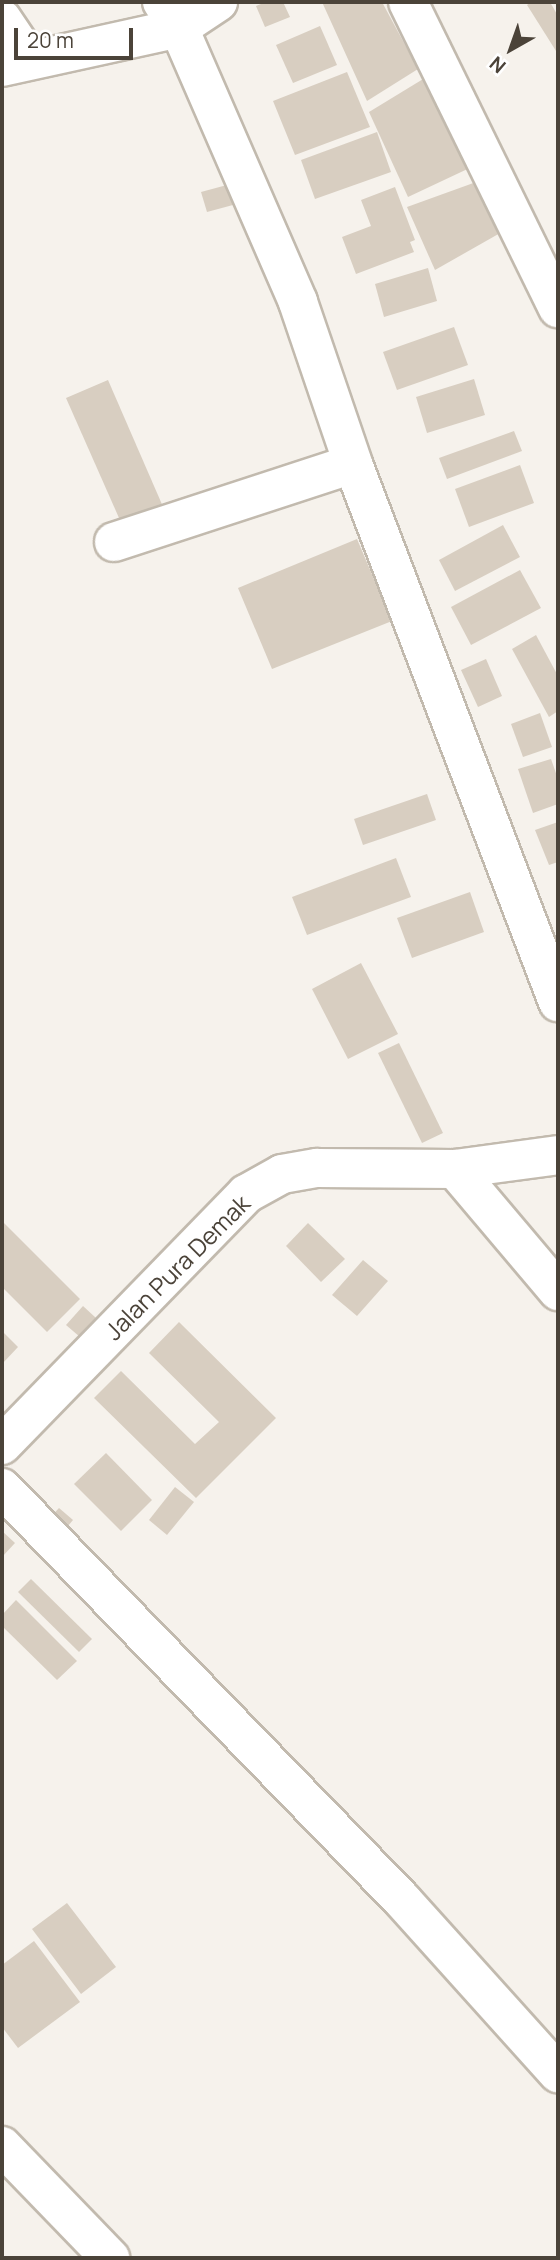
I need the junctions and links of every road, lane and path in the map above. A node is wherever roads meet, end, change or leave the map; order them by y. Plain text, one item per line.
1 (218, 2) edge
2 (408, 2) edge
3 (170, 15) edge
4 (2, 19) edge
5 (15, 63) edge
6 (558, 309) edge
7 (354, 464) junction
8 (114, 542) dead end
9 (558, 1002) edge
10 (558, 1155) edge
11 (454, 1169) junction
12 (558, 1292) edge
13 (2, 1445) edge
14 (2, 1488) edge
15 (558, 2073) edge
16 (2, 2146) edge
17 (94, 2253) edge

1 - 3 street
2 - 6 street
3 - 5 street
3 - 7 street
4 - 5 street
7 - 8 street
7 - 9 street
10 - 11 street, Jalan Pura Demak
11 - 12 street
11 - 13 street, Jalan Pura Demak
14 - 15 street
16 - 17 street

